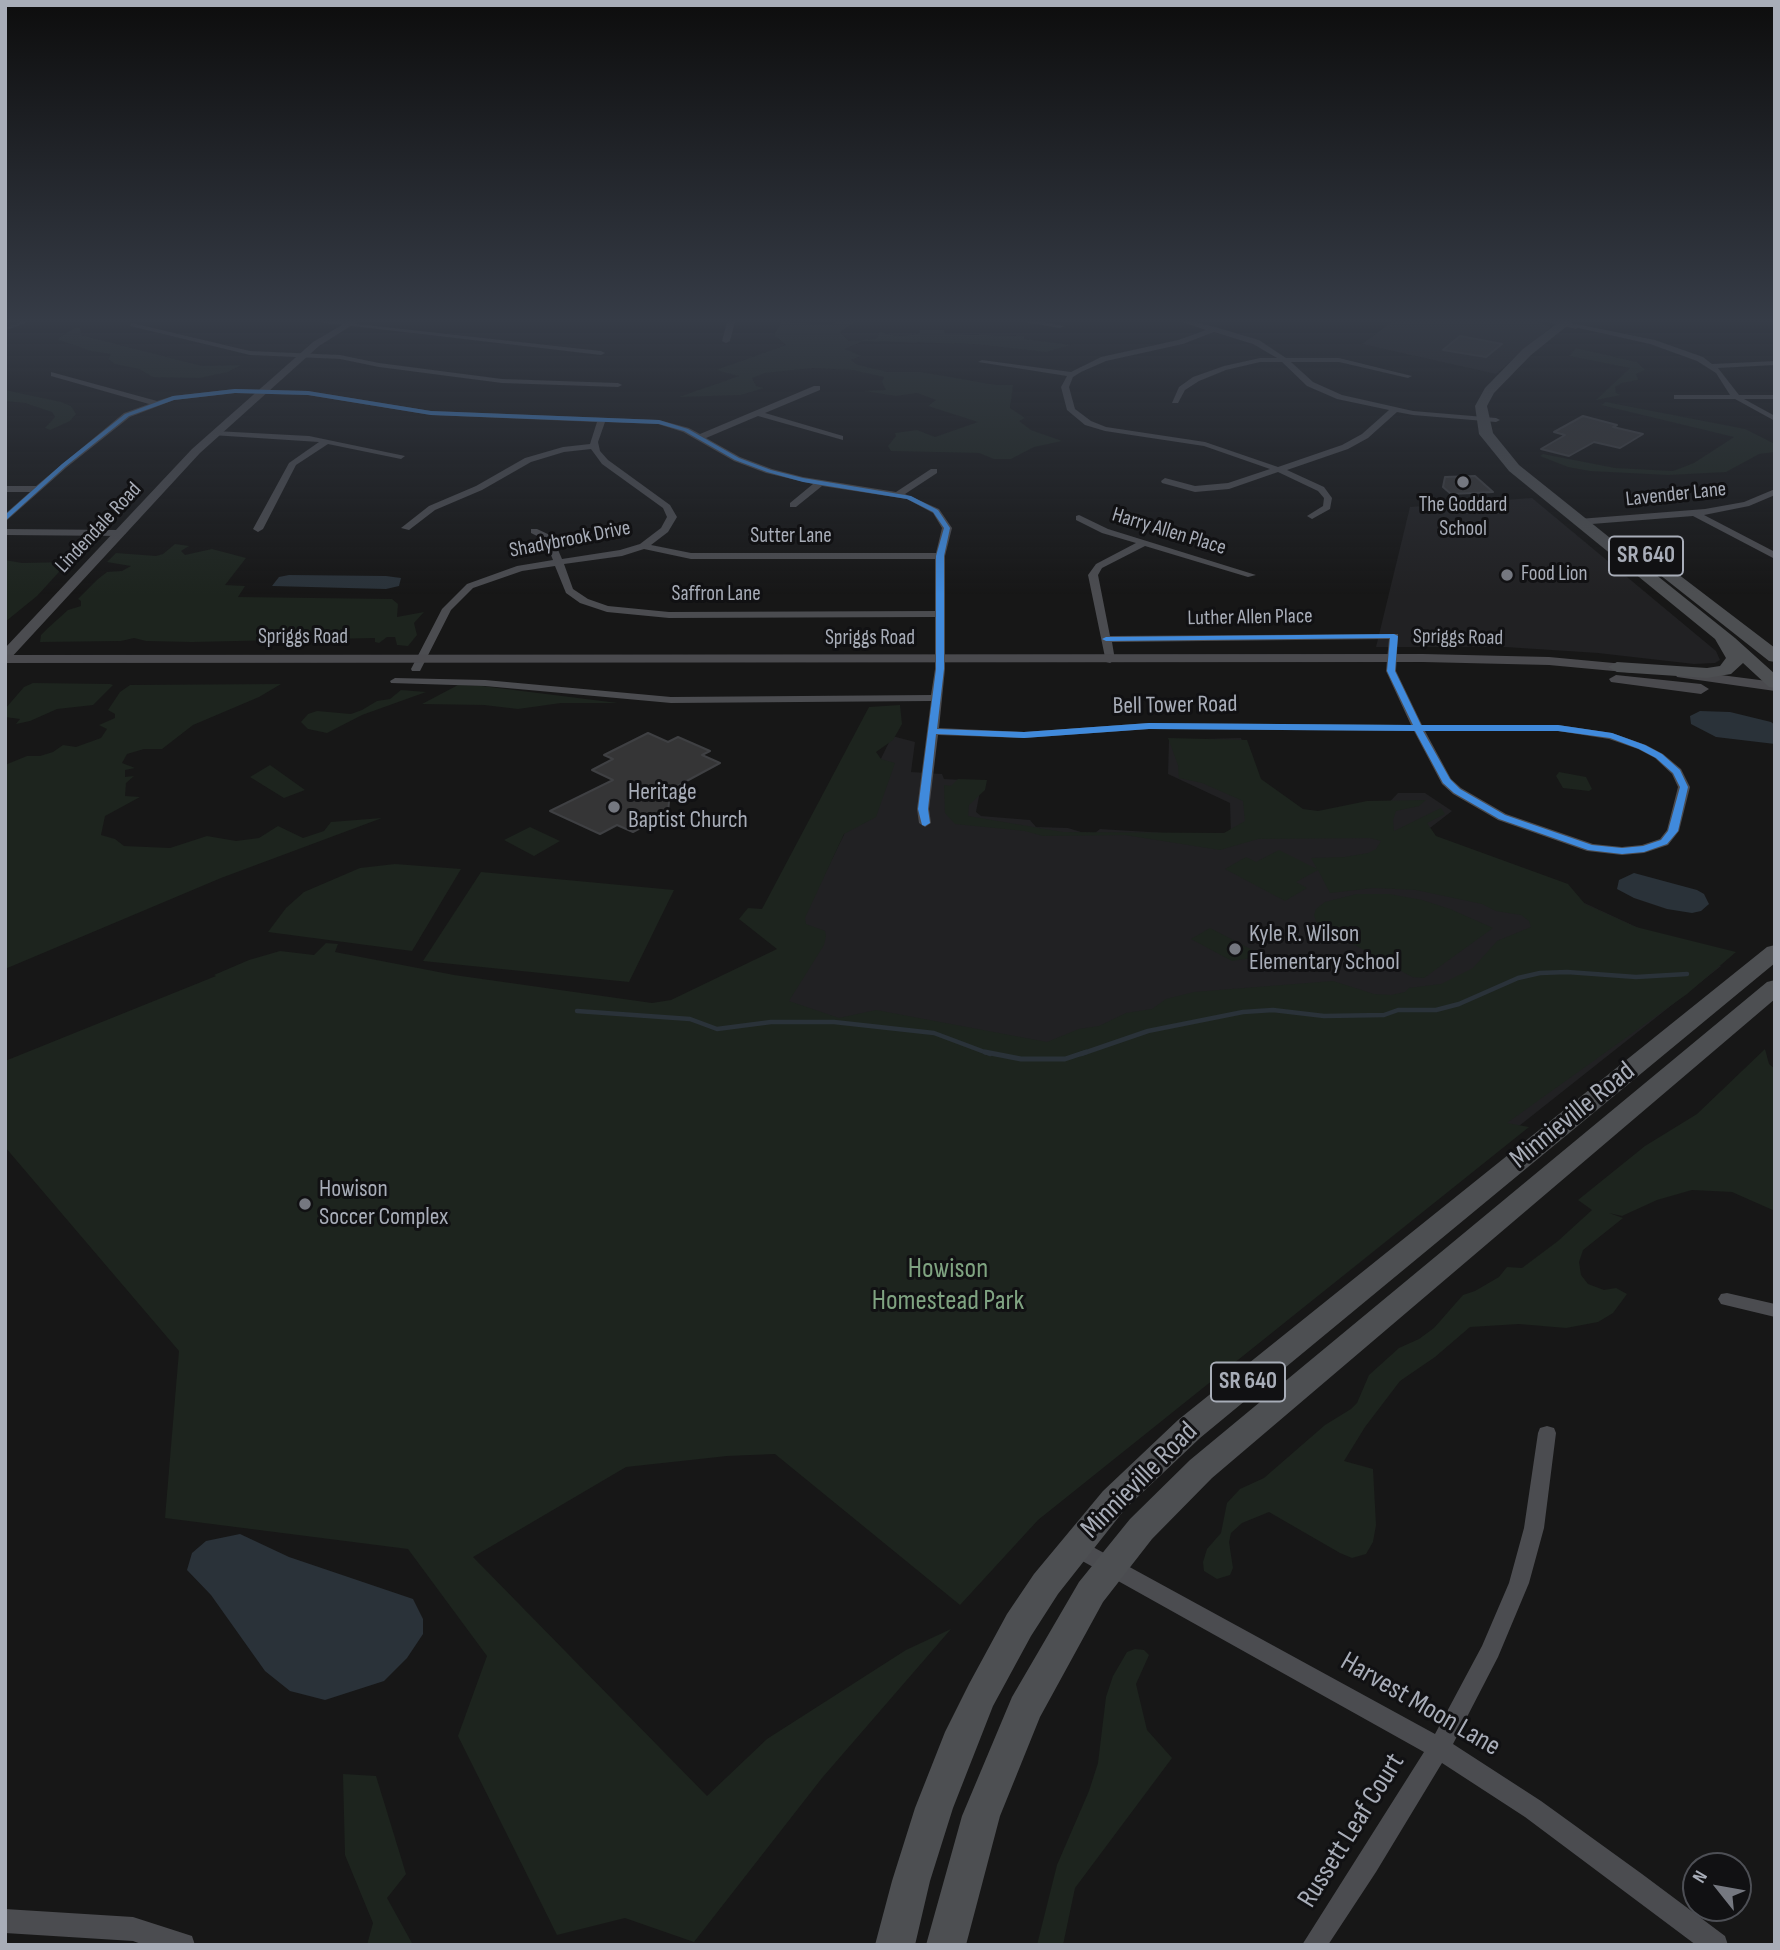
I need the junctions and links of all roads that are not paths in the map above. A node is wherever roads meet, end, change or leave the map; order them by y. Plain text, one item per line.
1 (133, 413) edge
2 (237, 413) edge
3 (423, 413) edge
4 (758, 413) joint
5 (1075, 413) edge
6 (1391, 413) edge
7 (1493, 413) joint
8 (603, 419) junction
9 (215, 433) junction
10 (701, 438) junction
11 (840, 438) dead end
12 (327, 441) junction
13 (594, 446) junction
14 (401, 456) dead end
15 (1281, 470) junction
16 (934, 471) dead end
17 (1166, 481) dead end
18 (820, 483) junction
19 (5, 489) edge
20 (37, 489) junction
21 (1775, 492) edge
22 (899, 494) junction
23 (793, 505) dead end
24 (1696, 514) junction
25 (1312, 516) dead end
26 (1079, 518) dead end
27 (5, 519) edge
28 (1598, 520) junction
29 (1579, 522) junction
30 (406, 528) dead end
31 (258, 529) dead end
32 (534, 531) dead end
33 (5, 532) edge
34 (121, 533) junction
35 (1144, 543) junction
36 (643, 546) junction
37 (940, 556) junction
38 (1775, 556) edge
39 (557, 562) junction
40 (1251, 575) dead end
41 (941, 614) junction
42 (1706, 623) junction
43 (1106, 639) junction
44 (1775, 657) edge
45 (5, 658) edge
46 (1110, 660) junction
47 (418, 664) junction
48 (940, 665) junction
49 (1392, 665) junction
50 (1617, 667) junction
51 (5, 669) edge
52 (395, 681) dead end
53 (1775, 685) edge
54 (936, 698) junction
55 (1775, 699) edge
56 (1418, 728) junction
57 (932, 731) junction
58 (925, 822) dead end
59 (1775, 952) edge
60 (1775, 987) edge
61 (1727, 1299) dead end
62 (1775, 1311) edge
63 (1547, 1433) dead end
64 (1074, 1547) junction
65 (1110, 1567) junction
66 (1439, 1748) junction
67 (5, 1921) edge
68 (183, 1945) edge
69 (895, 1945) edge
70 (946, 1945) edge
71 (1314, 1945) edge
72 (1716, 1945) edge

1 - 20 street
2 - 9 street, Lindendale Road
3 - 8 street
4 - 10 street
4 - 11 street
5 - 15 street
6 - 15 street
7 - 28 main road, SR 640
7 - 29 main road, SR 640
8 - 10 street
8 - 13 street
9 - 12 street
9 - 34 street, Lindendale Road
10 - 18 street
12 - 14 street
12 - 31 street
13 - 30 street
13 - 36 street, Shadybrook Drive
15 - 17 street
15 - 25 street
16 - 22 street
18 - 22 street
18 - 23 street
19 - 20 street
20 - 27 street
21 - 24 street, Lavender Lane
22 - 37 street
24 - 28 street, Lavender Lane
24 - 38 street
26 - 35 street, Harry Allen Place
28 - 29 street, Lavender Lane
28 - 44 main road, SR 640
29 - 42 main road, SR 640
32 - 39 street, Saffron Lane
33 - 34 street
34 - 45 street, Lindendale Road
35 - 40 street, Harry Allen Place
35 - 43 street
36 - 37 street, Sutter Lane
36 - 39 street, Shadybrook Drive
37 - 41 street
39 - 41 street, Saffron Lane
39 - 47 street, Shadybrook Drive
41 - 48 street
42 - 50 main road
42 - 53 main road, SR 640
43 - 46 street
43 - 49 street, Luther Allen Place
45 - 47 main road, Spriggs Road
46 - 48 main road, Spriggs Road
46 - 49 main road, Spriggs Road
47 - 48 main road, Spriggs Road
47 - 51 main road, Spriggs Road
48 - 49 main road, Spriggs Road
48 - 54 street
49 - 50 main road, Spriggs Road
49 - 55 main road, Spriggs Road
49 - 56 street
50 - 53 main road, Spriggs Road
52 - 54 street
54 - 57 street
56 - 56 street, Bell Tower Road
56 - 57 street, Bell Tower Road
57 - 58 street
59 - 64 main road, Minnieville Road / SR 640
60 - 65 main road, Minnieville Road / SR 640
61 - 62 street
63 - 66 street, Russett Leaf Court
64 - 65 street, Harvest Moon Lane
64 - 69 main road, Minnieville Road / SR 640
65 - 66 street, Harvest Moon Lane
65 - 70 main road, Minnieville Road / SR 640
66 - 71 street, Russett Leaf Court
66 - 72 street, Harvest Moon Lane
67 - 68 street

